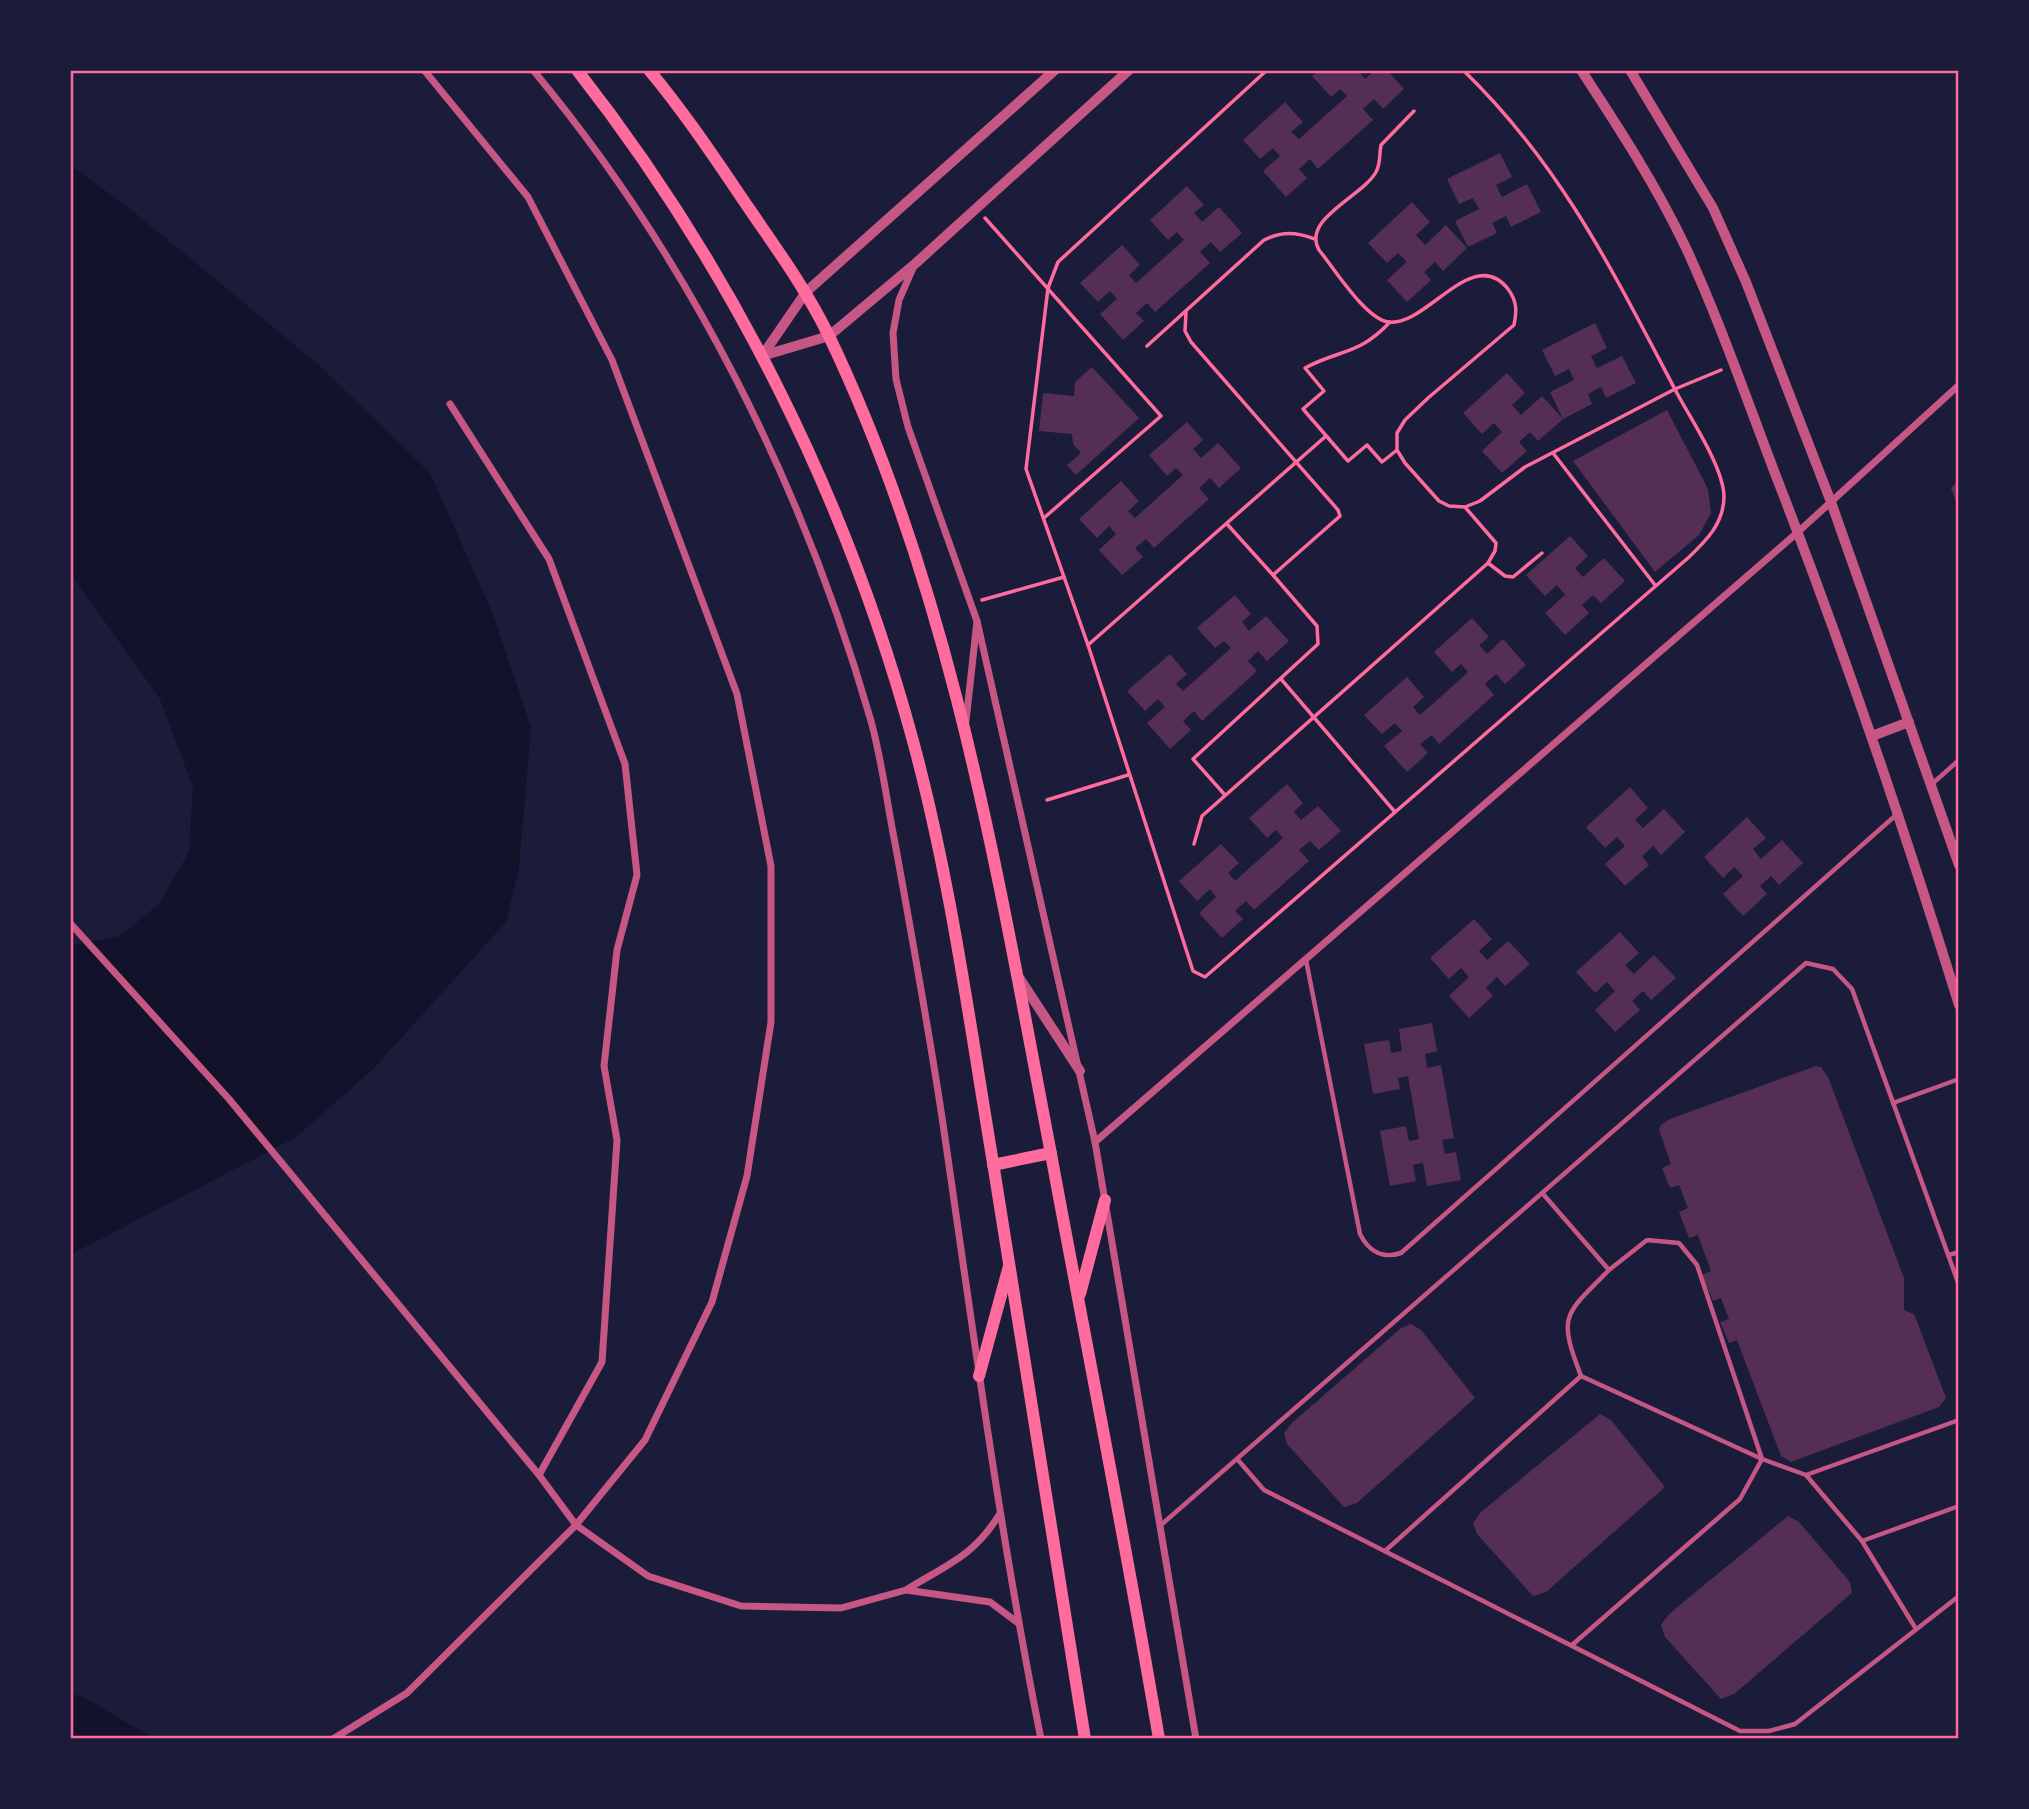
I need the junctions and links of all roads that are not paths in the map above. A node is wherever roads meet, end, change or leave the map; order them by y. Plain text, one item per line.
1 (424, 70) edge
2 (533, 70) edge
3 (577, 70) edge
4 (649, 70) edge
5 (1055, 70) edge
6 (1129, 70) edge
7 (1581, 70) edge
8 (1630, 70) edge
9 (916, 263) junction
10 (806, 292) junction
11 (829, 336) junction
12 (762, 356) junction
13 (1959, 385) edge
14 (450, 404) dead end
15 (1831, 502) junction
16 (1798, 532) junction
17 (976, 621) junction
18 (1909, 722) junction
19 (966, 725) junction
20 (1872, 736) junction
21 (1959, 760) edge
22 (1931, 785) junction
23 (1899, 813) junction
24 (1959, 865) edge
25 (70, 923) edge
26 (1306, 959) junction
27 (1020, 979) junction
28 (1959, 1005) edge
29 (1080, 1072) junction
30 (1959, 1079) edge
31 (1894, 1103) junction
32 (1095, 1142) junction
33 (1051, 1153) junction
34 (993, 1165) junction
35 (1543, 1194) junction
36 (1105, 1200) junction
37 (1959, 1252) edge
38 (1948, 1255) junction
39 (1010, 1263) junction
40 (1609, 1270) junction
41 (1959, 1284) edge
42 (1079, 1298) junction
43 (979, 1376) junction
44 (1581, 1376) junction
45 (1959, 1420) edge
46 (1762, 1459) junction
47 (1238, 1460) junction
48 (539, 1475) junction
49 (1806, 1475) junction
50 (1959, 1506) edge
51 (999, 1514) junction
52 (576, 1525) junction
53 (1160, 1525) junction
54 (1862, 1541) junction
55 (1385, 1551) junction
56 (906, 1590) junction
57 (1959, 1596) edge
58 (1018, 1623) junction
59 (1916, 1629) junction
60 (1572, 1645) junction
61 (333, 1739) edge
62 (1041, 1739) edge
63 (1085, 1739) edge
64 (1159, 1739) edge
65 (1196, 1739) edge

1 - 52 street
2 - 43 street
3 - 12 main road
4 - 10 main road
5 - 10 street
6 - 9 street
7 - 16 street
8 - 15 street
9 - 11 street
9 - 17 street
10 - 11 main road
10 - 12 street
11 - 12 street
11 - 19 main road
12 - 34 main road
13 - 15 street
14 - 48 street
15 - 16 street
15 - 18 street
16 - 20 street
16 - 26 street
17 - 19 street
17 - 29 street
18 - 20 street
18 - 22 street
19 - 27 main road
20 - 23 street
21 - 22 lane
22 - 24 street
23 - 26 lane
23 - 28 street
25 - 48 street
26 - 32 street
27 - 29 street
27 - 33 main road
29 - 32 street
30 - 31 lane
31 - 35 lane
31 - 38 lane
32 - 36 street
33 - 34 main road
33 - 42 main road
34 - 39 main road
35 - 40 lane
35 - 47 lane
36 - 42 main road
36 - 53 street
37 - 38 lane
38 - 41 lane
39 - 43 main road
39 - 63 main road
40 - 44 lane
40 - 46 lane
42 - 64 main road
43 - 51 street
44 - 46 lane
44 - 55 lane
45 - 49 lane
46 - 49 lane
46 - 60 lane
47 - 53 lane
47 - 55 lane
48 - 52 street
49 - 54 lane
50 - 54 lane
51 - 56 street
51 - 58 street
52 - 56 street
52 - 61 street
53 - 65 street
54 - 59 lane
55 - 60 lane
56 - 58 street
57 - 59 lane
58 - 62 street
59 - 60 lane

